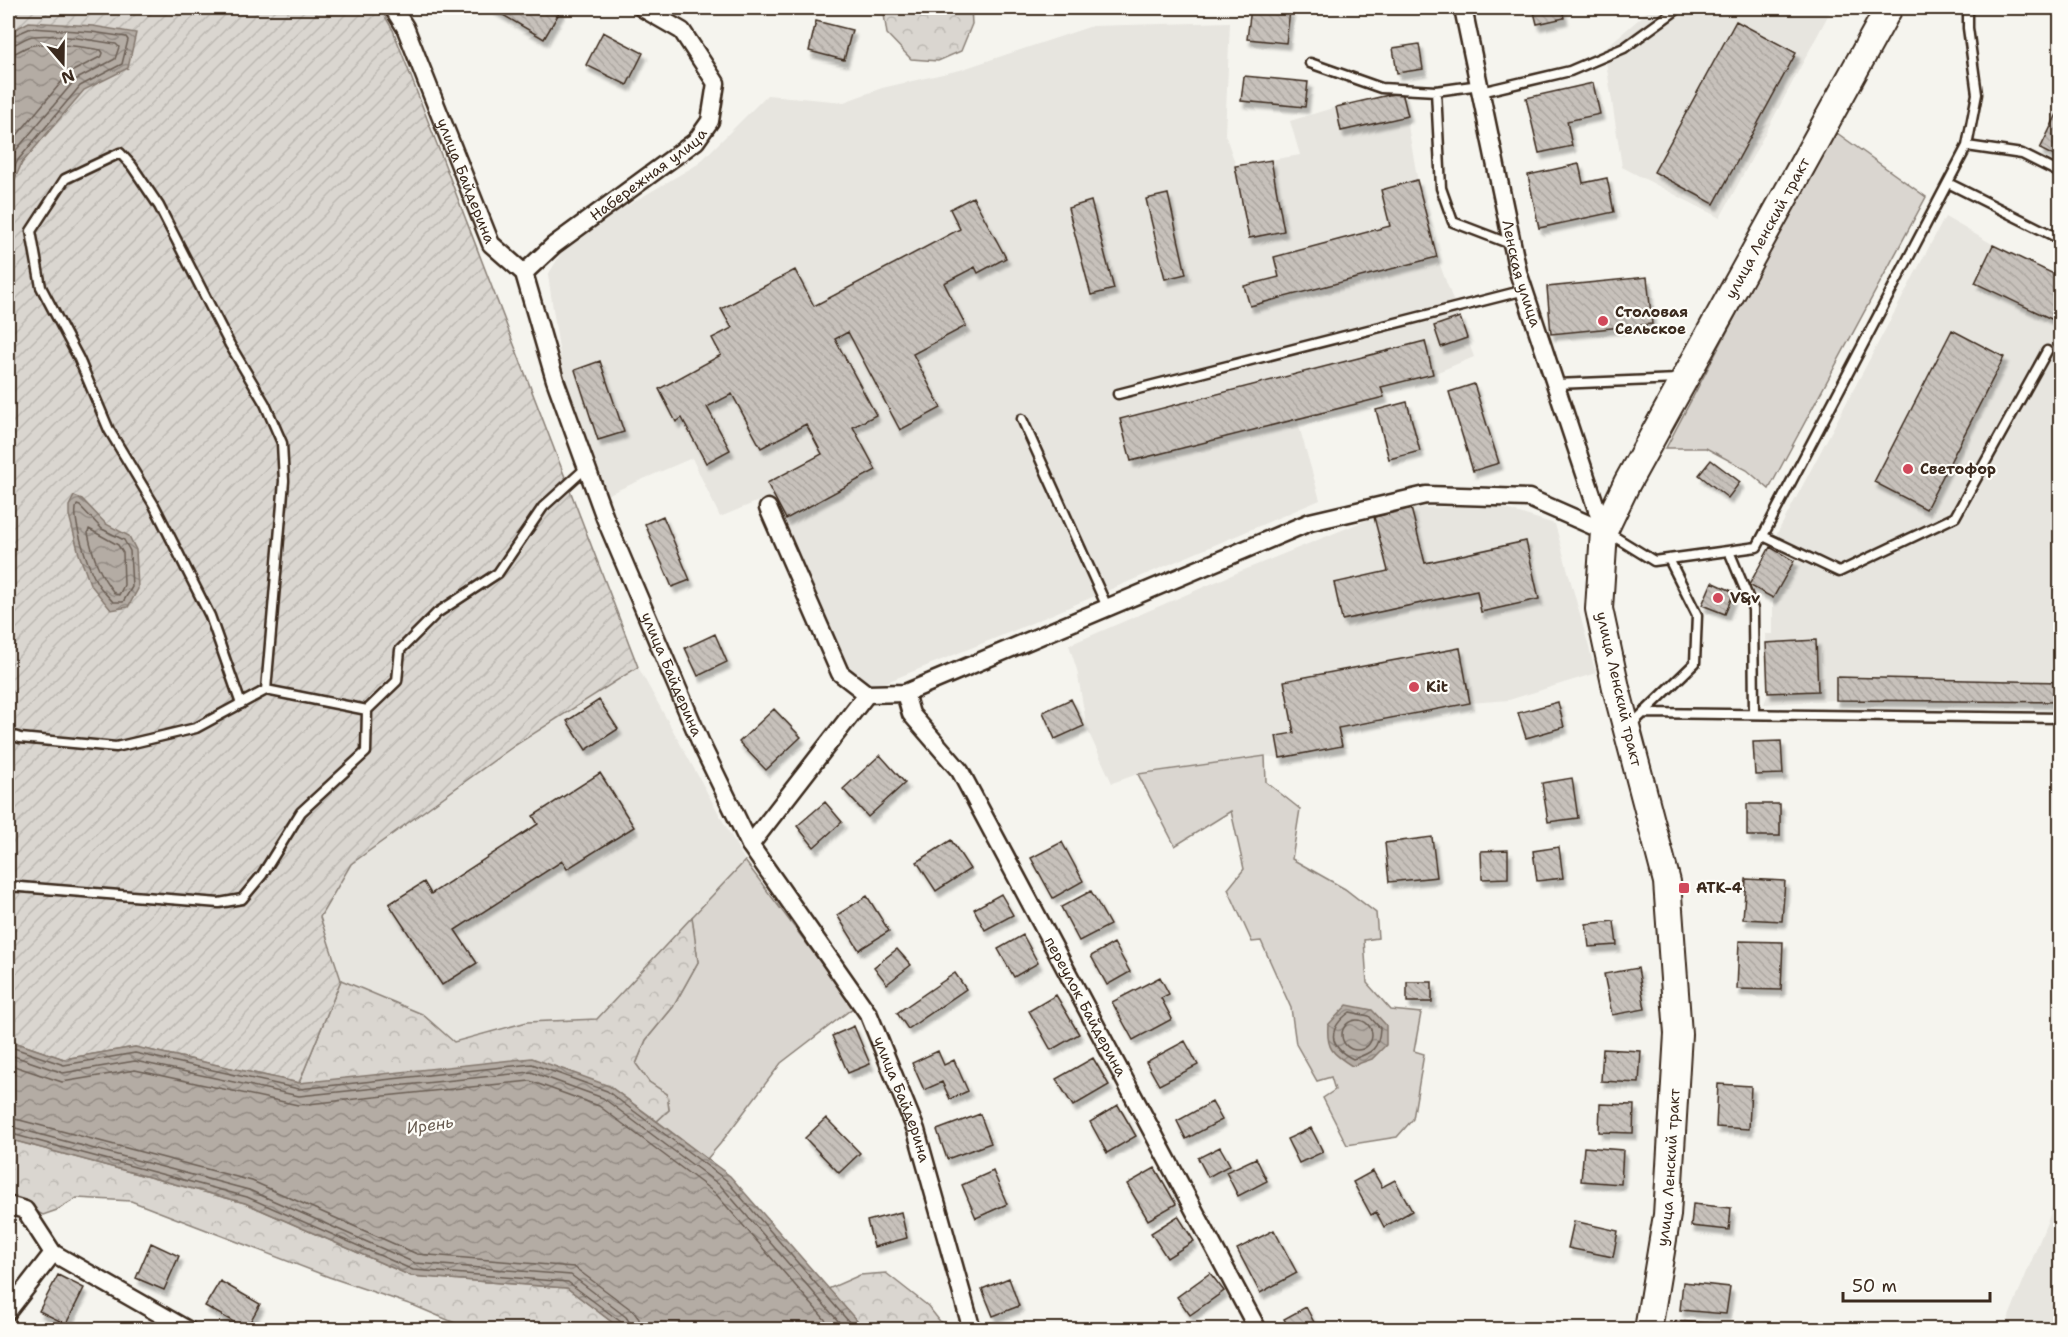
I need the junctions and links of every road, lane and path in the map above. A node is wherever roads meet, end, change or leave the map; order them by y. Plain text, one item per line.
1 (393, 8) edge
2 (642, 8) edge
3 (1463, 8) edge
4 (1679, 8) edge
5 (1889, 8) edge
6 (1968, 8) edge
7 (1310, 63) dead end
8 (1480, 89) junction
9 (1436, 91) junction
10 (1967, 146) junction
11 (2061, 173) edge
12 (1948, 183) junction
13 (2061, 239) edge
14 (1513, 245) junction
15 (524, 273) junction
16 (1525, 290) junction
17 (2047, 351) dead end
18 (1684, 379) junction
19 (1556, 384) junction
20 (1118, 394) dead end
21 (1022, 419) dead end
22 (587, 467) junction
23 (768, 508) dead end
24 (1604, 531) junction
25 (1763, 536) junction
26 (1728, 551) junction
27 (1669, 559) junction
28 (1108, 609) junction
29 (266, 690) junction
30 (905, 693) junction
31 (867, 694) junction
32 (241, 704) junction
33 (367, 710) junction
34 (1754, 714) junction
35 (2061, 718) edge
36 (1635, 721) junction
37 (8, 734) edge
38 (750, 845) junction
39 (8, 886) edge
40 (8, 1205) edge
41 (53, 1253) junction
42 (8, 1311) edge
43 (188, 1329) edge
44 (972, 1329) edge
45 (1258, 1329) edge
46 (1648, 1329) edge

1 - 15 street, улица Байдерина
2 - 15 street, Набережная улица
3 - 8 street, Ленская улица
4 - 8 lane
5 - 18 main road, улица Ленский тракт
6 - 10 lane
7 - 9 lane
8 - 9 lane
8 - 14 street, Ленская улица
9 - 14 lane
10 - 11 lane
10 - 12 lane
12 - 13 lane
12 - 25 lane
14 - 16 street, Ленская улица
15 - 22 street, улица Байдерина
16 - 19 street, Ленская улица
16 - 20 lane
17 - 25 lane
18 - 19 lane
18 - 24 main road, улица Ленский тракт
19 - 24 street, Ленская улица
21 - 28 lane
22 - 33 lane
22 - 38 street, улица Байдерина
23 - 31 street
24 - 27 lane
24 - 28 street
24 - 36 main road, улица Ленский тракт
25 - 26 lane
26 - 27 lane
26 - 34 lane
27 - 36 lane
28 - 30 street
29 - 32 lane
29 - 32 lane
29 - 33 lane
30 - 31 street
30 - 45 street, переулок Байдерина
31 - 38 street
32 - 37 lane
33 - 39 lane
34 - 35 lane
34 - 36 lane
36 - 46 main road, улица Ленский тракт
38 - 44 street, улица Байдерина
40 - 41 street
41 - 42 street
41 - 43 street

